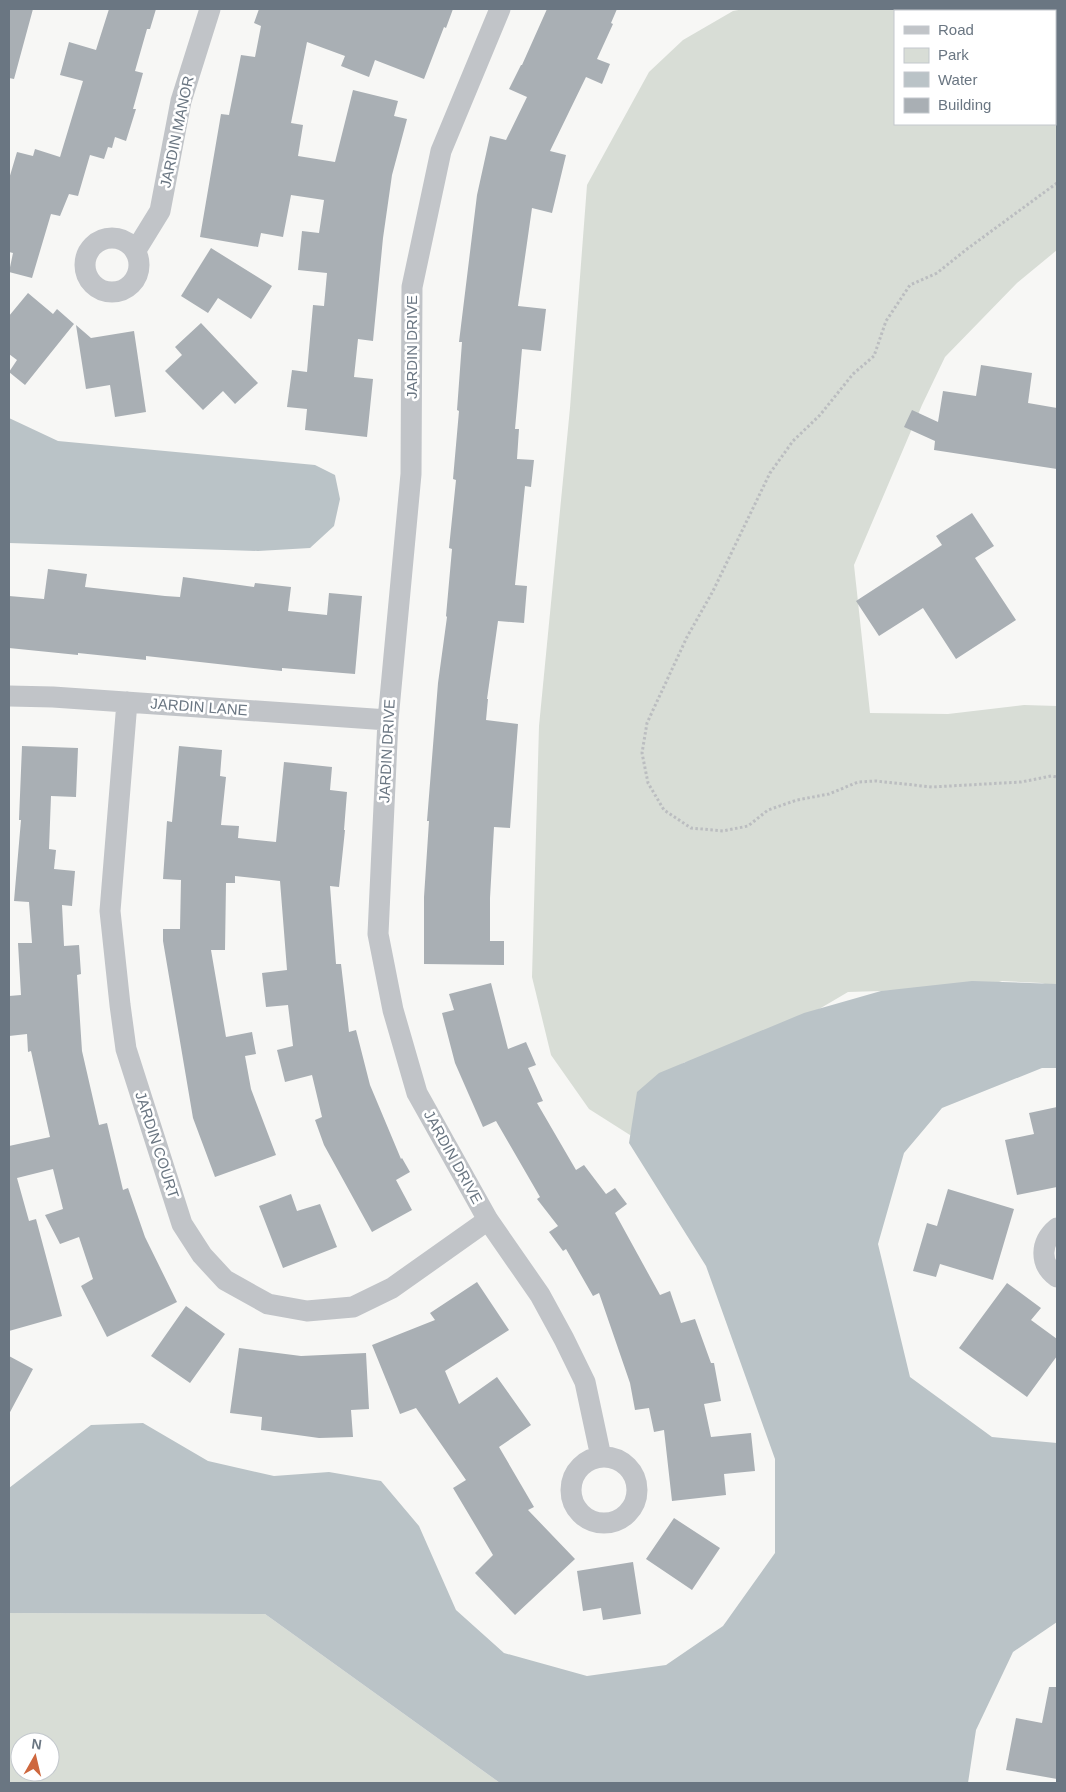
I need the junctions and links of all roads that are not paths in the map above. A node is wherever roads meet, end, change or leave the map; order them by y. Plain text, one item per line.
1 (210, 9) edge
2 (500, 9) edge
3 (136, 250) dead end
4 (9, 696) edge
5 (127, 702) junction
6 (388, 720) junction
7 (488, 1220) junction
8 (1057, 1228) edge
9 (1057, 1277) edge
10 (601, 1457) dead end

1 - 3 street, JARDIN MANOR
2 - 6 street, JARDIN DRIVE
4 - 5 street, JARDIN LANE
5 - 6 street, JARDIN LANE
5 - 7 street, JARDIN COURT
6 - 7 street, JARDIN DRIVE
7 - 10 street, JARDIN DRIVE
8 - 9 street

